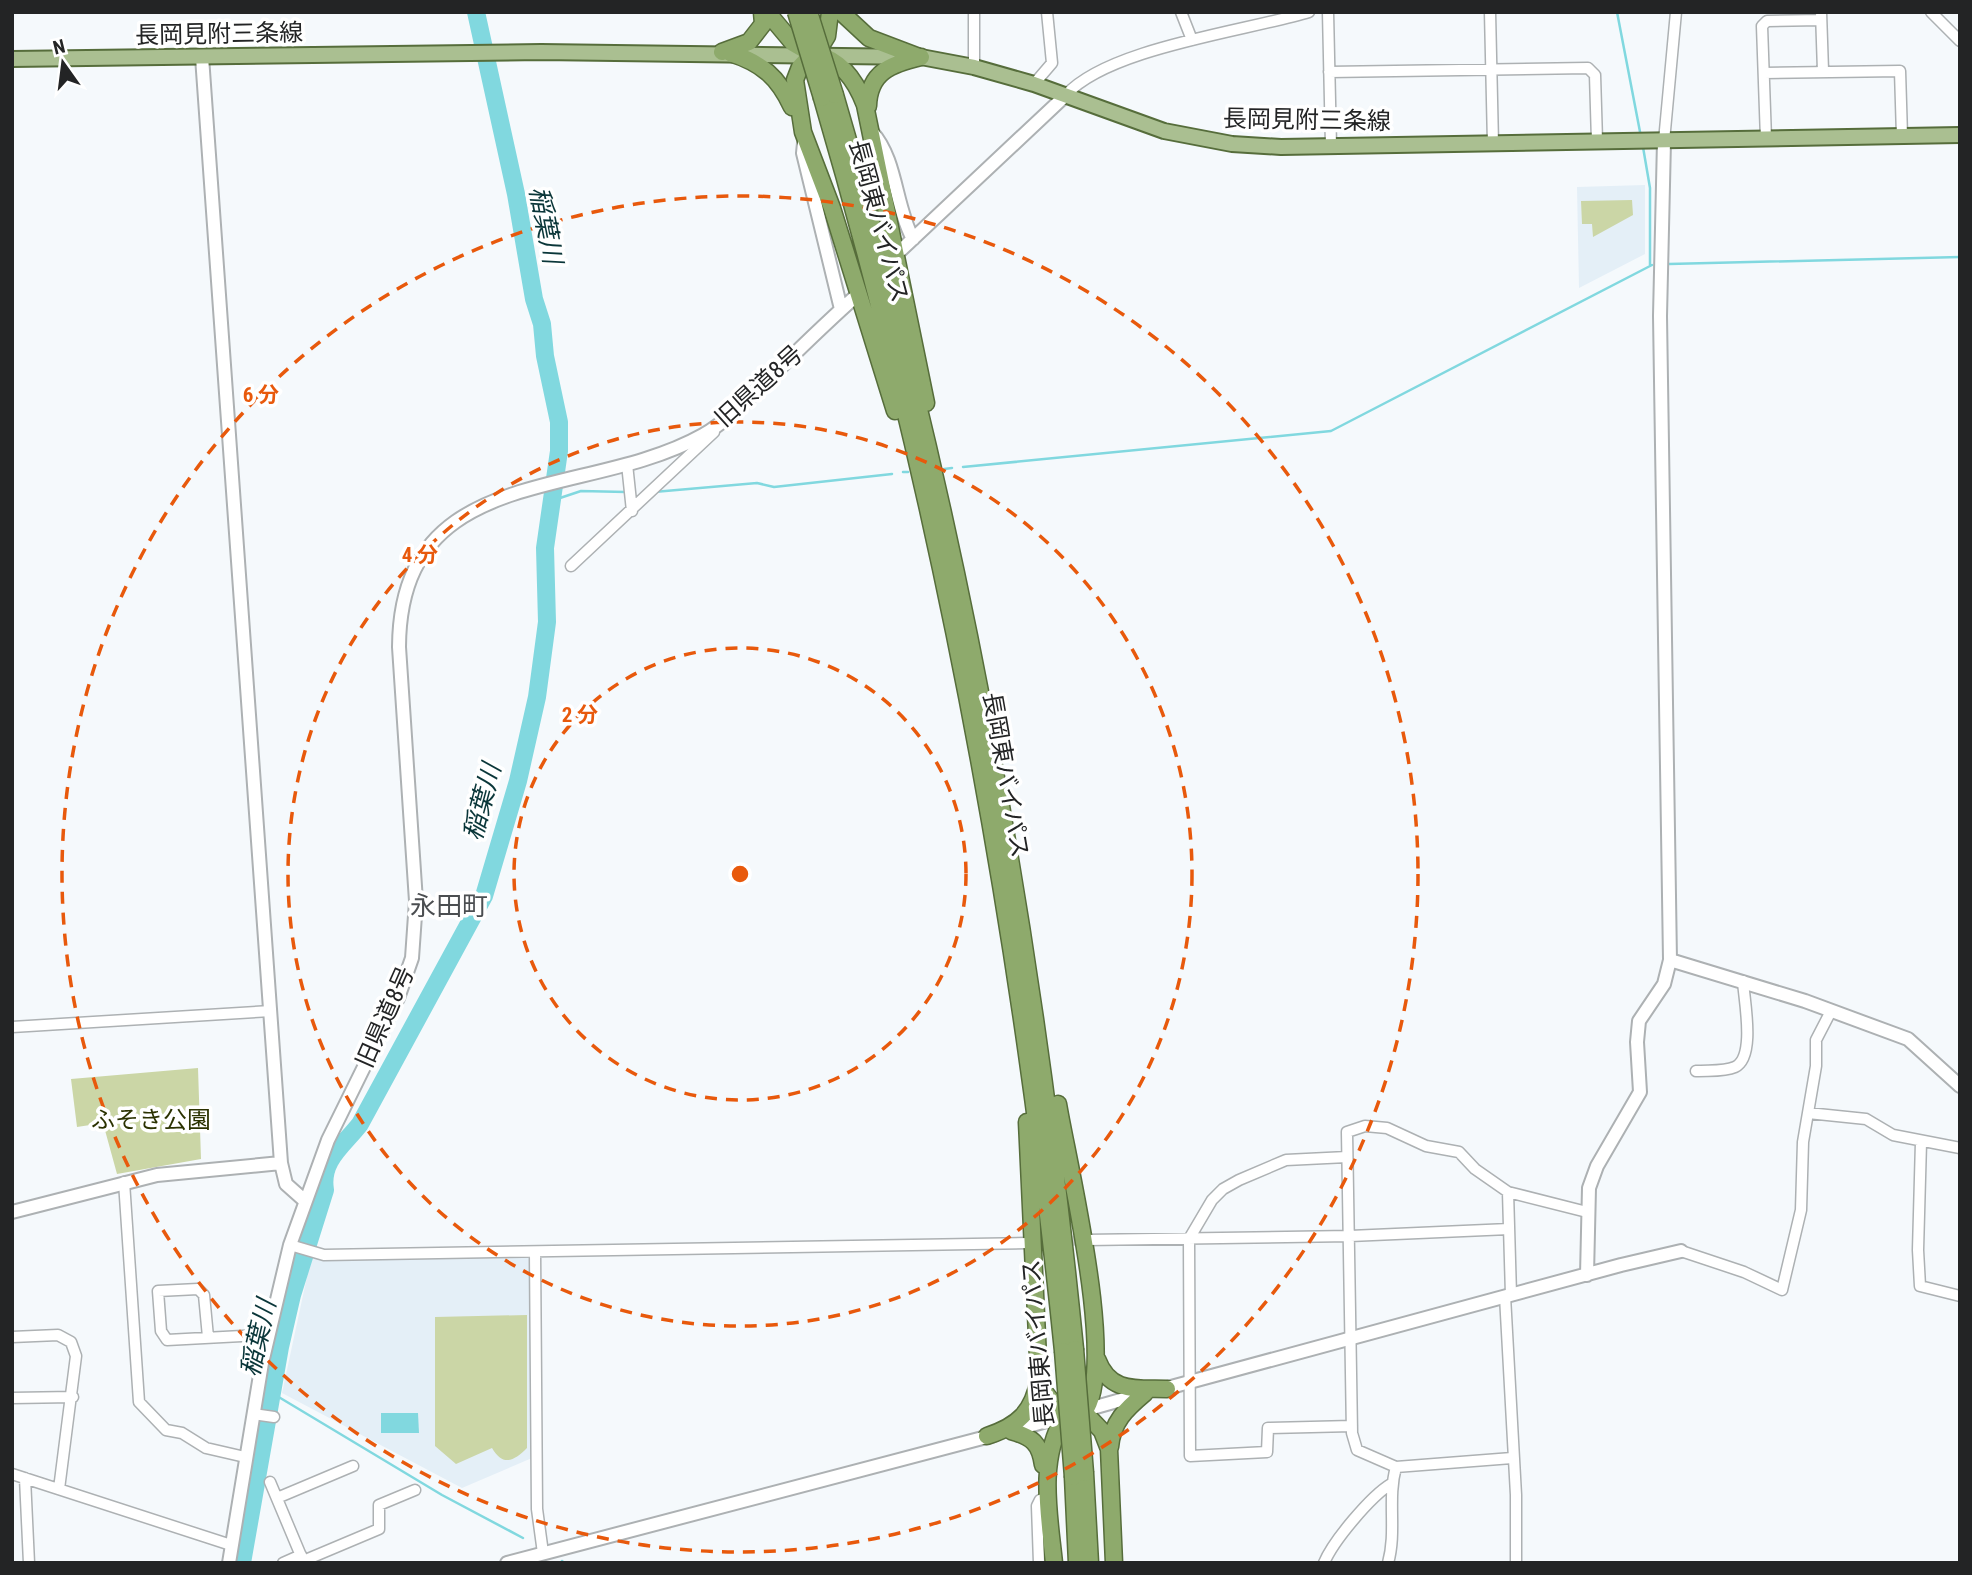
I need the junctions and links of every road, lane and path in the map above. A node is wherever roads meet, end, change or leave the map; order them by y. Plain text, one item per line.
1 (765, 12) edge
2 (796, 12) edge
3 (809, 12) edge
4 (830, 12) edge
5 (841, 12) edge
6 (974, 12) edge
7 (1047, 12) edge
8 (1181, 12) edge
9 (1309, 12) edge
10 (1328, 12) edge
11 (1490, 12) edge
12 (1676, 12) edge
13 (1931, 12) edge
14 (1821, 16) edge
15 (1268, 17) edge
16 (1192, 40) junction
17 (1960, 41) edge
18 (725, 53) junction
19 (814, 54) junction
20 (202, 57) junction
21 (921, 57) junction
22 (12, 59) edge
23 (974, 67) junction
24 (1490, 69) junction
25 (1823, 71) junction
26 (1329, 72) junction
27 (1764, 74) junction
28 (1034, 84) junction
29 (1066, 95) junction
30 (829, 96) junction
31 (871, 126) junction
32 (804, 135) junction
33 (1960, 135) edge
34 (1902, 136) junction
35 (1766, 139) junction
36 (1597, 141) junction
37 (1664, 141) junction
38 (1493, 144) junction
39 (1331, 146) junction
40 (913, 239) junction
41 (901, 250) dead end
42 (855, 297) dead end
43 (841, 309) junction
44 (736, 411) junction
45 (627, 464) junction
46 (918, 468) junction
47 (936, 480) junction
48 (632, 511) junction
49 (571, 566) dead end
50 (998, 859) junction
51 (1016, 889) junction
52 (1670, 960) junction
53 (1743, 981) junction
54 (271, 1011) junction
55 (1830, 1011) junction
56 (12, 1027) edge
57 (1696, 1071) dead end
58 (1960, 1086) edge
59 (1808, 1112) junction
60 (1922, 1142) junction
61 (1960, 1148) edge
62 (1347, 1157) junction
63 (281, 1163) junction
64 (124, 1182) junction
65 (1508, 1192) junction
66 (304, 1200) junction
67 (12, 1212) edge
68 (1587, 1212) junction
69 (1509, 1229) junction
70 (1350, 1236) junction
71 (1189, 1239) junction
72 (1086, 1240) tunnel mouth
73 (1028, 1243) tunnel mouth
74 (290, 1245) junction
75 (1681, 1251) joint
76 (535, 1252) junction
77 (1587, 1275) junction
78 (1508, 1296) junction
79 (1960, 1296) edge
80 (208, 1337) junction
81 (12, 1338) edge
82 (267, 1338) junction
83 (1351, 1339) junction
84 (1069, 1350) junction
85 (1097, 1359) junction
86 (1039, 1379) junction
87 (1189, 1383) junction
88 (1167, 1389) junction
89 (1145, 1394) junction
90 (72, 1397) junction
91 (12, 1398) edge
92 (1084, 1412) junction
93 (255, 1414) junction
94 (1064, 1417) junction
95 (274, 1418) dead end
96 (1352, 1426) junction
97 (1011, 1431) junction
98 (987, 1436) junction
99 (1109, 1449) junction
100 (245, 1457) junction
101 (1512, 1458) junction
102 (353, 1466) dead end
103 (1396, 1467) junction
104 (12, 1474) edge
105 (1079, 1475) junction
106 (25, 1478) junction
107 (270, 1482) dead end
108 (1391, 1484) junction
109 (59, 1489) junction
110 (415, 1490) dead end
111 (1048, 1492) junction
112 (277, 1498) junction
113 (231, 1545) junction
114 (538, 1557) edge
115 (303, 1559) edge
116 (30, 1563) edge
117 (229, 1563) edge
118 (283, 1563) edge
119 (507, 1563) edge
120 (1039, 1563) edge
121 (1054, 1563) edge
122 (1077, 1563) edge
123 (1090, 1563) edge
124 (1114, 1563) edge
125 (1324, 1563) edge
126 (1388, 1563) edge
127 (1516, 1563) edge

1 - 18 highway
1 - 19 highway
2 - 30 highway, 長岡東バイパス, bridge
3 - 30 highway, 長岡東バイパス, bridge
4 - 19 highway
5 - 21 highway
6 - 23 street
7 - 28 street
8 - 16 street
9 - 15 street
10 - 26 street
11 - 24 street
12 - 37 street
13 - 17 street
14 - 25 street
14 - 27 street
15 - 16 street
16 - 29 street
18 - 19 main road, 長岡見附三条線
18 - 20 main road, 長岡見附三条線
18 - 32 highway
19 - 21 main road, 長岡見附三条線
19 - 31 highway
19 - 32 highway
20 - 22 main road, 長岡見附三条線
20 - 54 street
21 - 23 main road, 長岡見附三条線
21 - 31 highway
23 - 28 main road, 長岡見附三条線
24 - 26 street
24 - 36 street
24 - 38 street
25 - 27 street
25 - 34 street
26 - 39 street
27 - 35 street
28 - 29 main road, 長岡見附三条線
29 - 39 main road, 長岡見附三条線
29 - 40 street
30 - 46 highway, 長岡東バイパス
30 - 47 highway, 長岡東バイパス
31 - 40 street
31 - 47 highway
32 - 43 street
32 - 46 highway
33 - 34 main road, 長岡見附三条線
34 - 35 main road, 長岡見附三条線
35 - 37 main road, 長岡見附三条線
36 - 37 main road, 長岡見附三条線
36 - 38 main road, 長岡見附三条線
37 - 52 street
38 - 39 main road, 長岡見附三条線
40 - 41 street
42 - 43 street, 旧県道8号
43 - 44 street, 旧県道8号
44 - 45 street, 旧県道8号
44 - 48 street
45 - 48 street
45 - 66 street, 旧県道8号
46 - 50 highway, 長岡東バイパス
47 - 51 highway, 長岡東バイパス
48 - 49 street
50 - 84 highway, 長岡東バイパス
50 - 86 highway
51 - 84 highway, 長岡東バイパス
51 - 85 highway
52 - 53 street
52 - 68 street
53 - 55 street
53 - 57 street
54 - 56 street
54 - 63 street
55 - 58 street
55 - 59 street
59 - 60 street
59 - 75 street
60 - 61 street
60 - 79 street
62 - 65 street
62 - 70 street
62 - 71 street
63 - 64 street
63 - 66 street
64 - 67 street
64 - 100 street
65 - 68 street
65 - 69 street
66 - 74 street, 旧県道8号
68 - 77 street
69 - 70 street
69 - 78 street
70 - 71 street
70 - 83 street
71 - 72 street
71 - 87 street
73 - 76 street
74 - 76 street
74 - 82 street, 旧県道8号
75 - 77 street
76 - 114 street
77 - 78 street
78 - 83 street
78 - 101 street
80 - 80 street
80 - 82 street
81 - 90 street
82 - 93 street, 旧県道8号
83 - 87 street
83 - 96 street
84 - 105 highway, 長岡東バイパス, bridge
85 - 88 highway
85 - 92 highway
86 - 94 highway
86 - 98 highway
87 - 88 street
87 - 96 street
88 - 89 street
89 - 92 street
89 - 99 highway
90 - 91 street
90 - 109 street
92 - 94 street
92 - 99 highway
93 - 95 street
93 - 100 street, 旧県道8号
94 - 97 street
94 - 111 highway
96 - 103 street
97 - 98 street
97 - 111 highway
98 - 114 street
99 - 124 highway
100 - 113 street, 旧県道8号
101 - 103 street
101 - 127 street
102 - 112 street
103 - 108 street
104 - 106 street
105 - 122 highway, 長岡東バイパス
105 - 123 highway, 長岡東バイパス
106 - 109 street
106 - 116 street
107 - 112 street
108 - 125 street
108 - 126 street
109 - 113 street
110 - 115 street
111 - 120 street
111 - 121 highway
112 - 115 street
113 - 117 street, 旧県道8号
114 - 119 street
115 - 118 street

